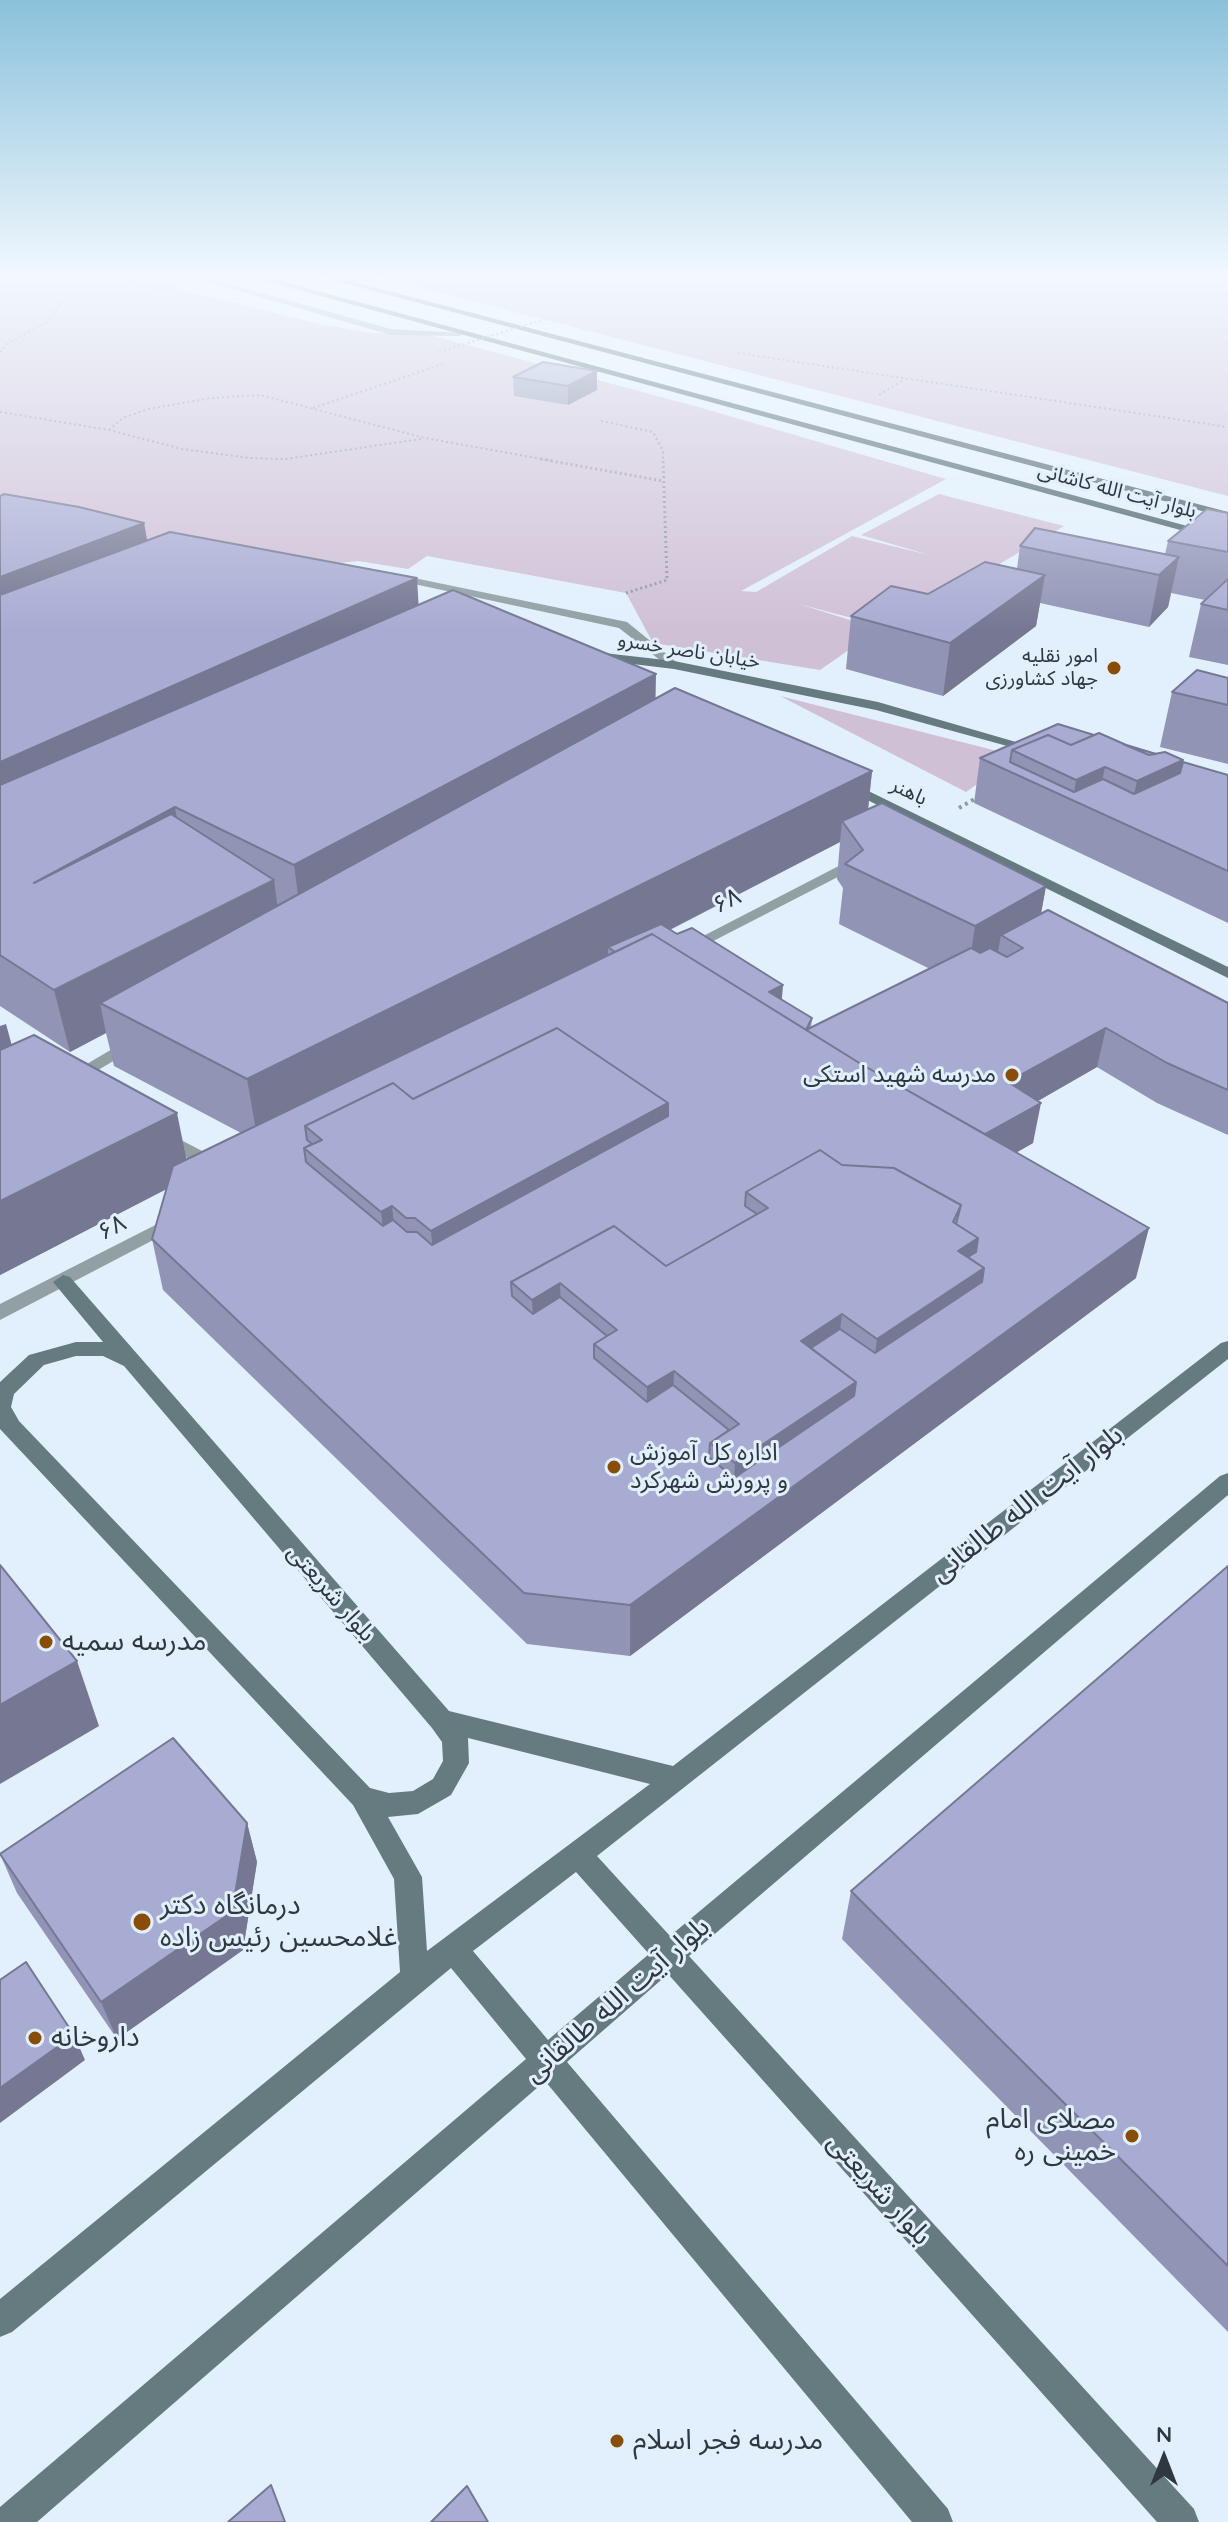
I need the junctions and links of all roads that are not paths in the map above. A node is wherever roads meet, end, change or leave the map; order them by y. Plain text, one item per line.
1 (689, 395) edge
2 (773, 395) edge
3 (1227, 514) edge
4 (1228, 538) edge
5 (377, 573) edge
6 (674, 665) junction
7 (613, 673) edge
8 (1050, 754) edge
9 (836, 779) edge
10 (931, 824) junction
11 (904, 838) edge
12 (877, 852) edge
13 (673, 956) edge
14 (1228, 973) edge
15 (146, 1035) edge
16 (62, 1084) edge
17 (148, 1129) edge
18 (232, 1175) edge
19 (196, 1210) edge
20 (63, 1282) junction
21 (0, 1313) edge
22 (1228, 1348) edge
23 (131, 1363) junction
24 (6, 1422) edge
25 (1228, 1482) edge
26 (441, 1720) junction
27 (677, 1779) junction
28 (362, 1797) junction
29 (578, 1854) junction
30 (453, 1949) junction
31 (668, 1956) junction
32 (415, 1978) junction
33 (545, 2062) junction
34 (0, 2320) edge
35 (10, 2522) edge
36 (935, 2522) edge
37 (1181, 2522) edge

1 - 4 main road, بلوار آیت الله کاشانی
2 - 3 main road, بلوار آیت الله کاشانی
5 - 6 street
6 - 7 main road, خیابان ناصر خسرو
6 - 8 main road, خیابان ناصر خسرو
9 - 10 main road, باهنر
10 - 11 street
10 - 14 main road, باهنر
12 - 13 street, ۶۸
15 - 16 street
17 - 18 street
19 - 20 street, ۶۸
20 - 21 street, ۶۸
20 - 23 main road, بلوار شریعتی
22 - 27 main road, بلوار آیت الله طالقانی
23 - 24 main road
23 - 26 main road, بلوار شریعتی
24 - 28 main road
25 - 31 main road, بلوار آیت الله طالقانی
26 - 27 main road
26 - 28 main road, بلوار شریعتی
27 - 29 main road, بلوار آیت الله طالقانی
28 - 32 main road
29 - 30 main road, بلوار آیت الله طالقانی
29 - 31 main road, بلوار شریعتی
30 - 32 main road, بلوار آیت الله طالقانی
30 - 33 main road
31 - 33 main road, بلوار آیت الله طالقانی
31 - 37 main road, بلوار شریعتی
32 - 34 main road, بلوار آیت الله طالقانی
33 - 35 main road, بلوار آیت الله طالقانی
33 - 36 main road

